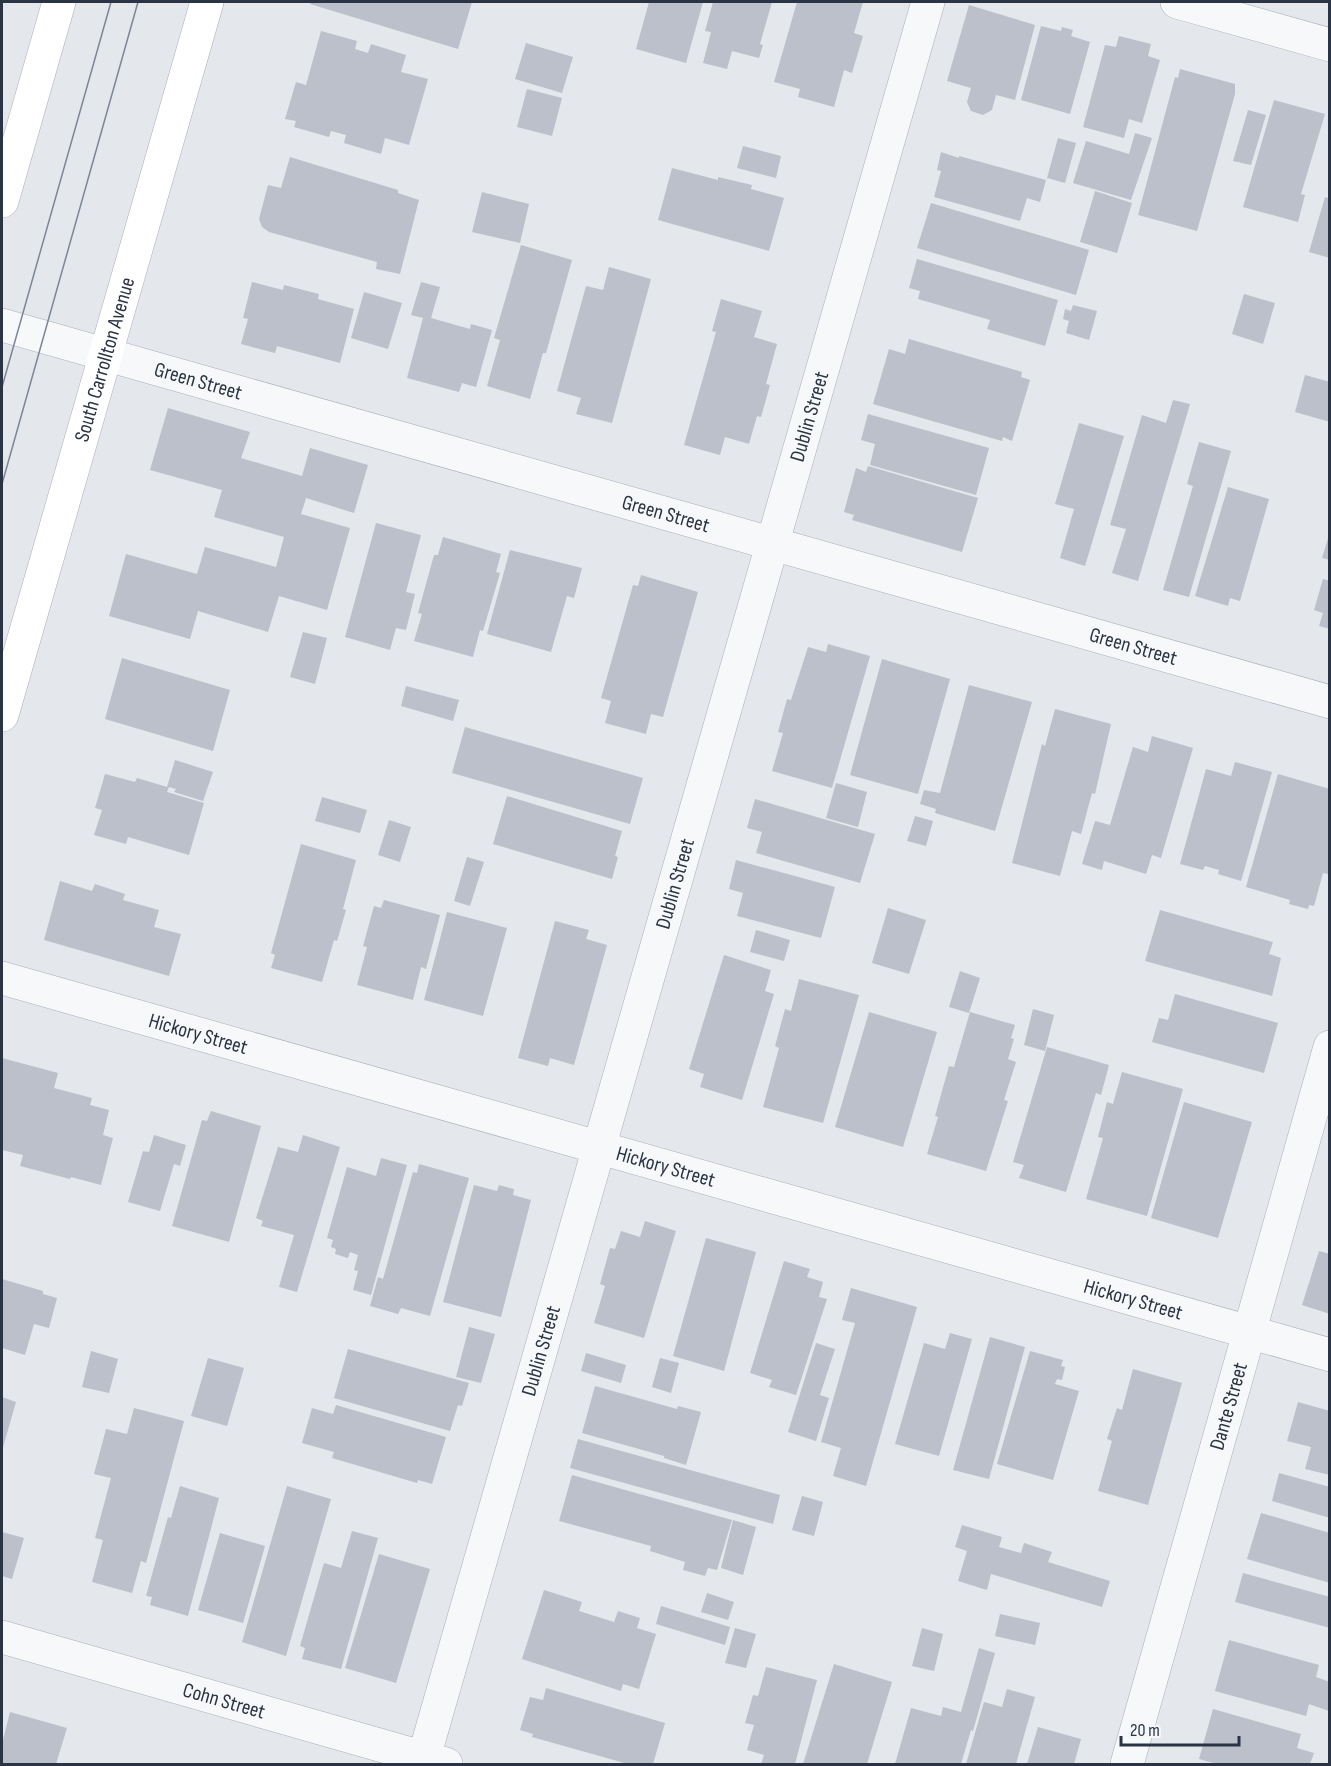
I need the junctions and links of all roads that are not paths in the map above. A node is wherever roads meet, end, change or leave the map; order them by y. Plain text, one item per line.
1 (58, 2) edge
2 (207, 2) edge
3 (928, 2) edge
4 (1177, 2) edge
5 (1329, 45) edge
6 (2, 201) edge
7 (2, 325) edge
8 (105, 354) junction
9 (772, 544) junction
10 (1329, 702) edge
11 (2, 715) edge
12 (2, 978) edge
13 (1329, 1047) edge
14 (598, 1148) junction
15 (1249, 1332) junction
16 (1329, 1356) edge
17 (2, 1637) edge
18 (430, 1762) edge
19 (1127, 1764) edge

1 - 6 main road
2 - 8 main road, South Carrollton Avenue
3 - 9 street, Dublin Street
4 - 5 street
7 - 8 street, Green Street
8 - 9 street, Green Street
8 - 11 main road, South Carrollton Avenue
9 - 10 street, Green Street
9 - 14 street, Dublin Street
12 - 14 street, Hickory Street
13 - 15 street, Dante Street
14 - 15 street, Hickory Street
14 - 18 street, Dublin Street
15 - 16 street, Hickory Street
15 - 19 street, Dante Street
17 - 18 street, Cohn Street

